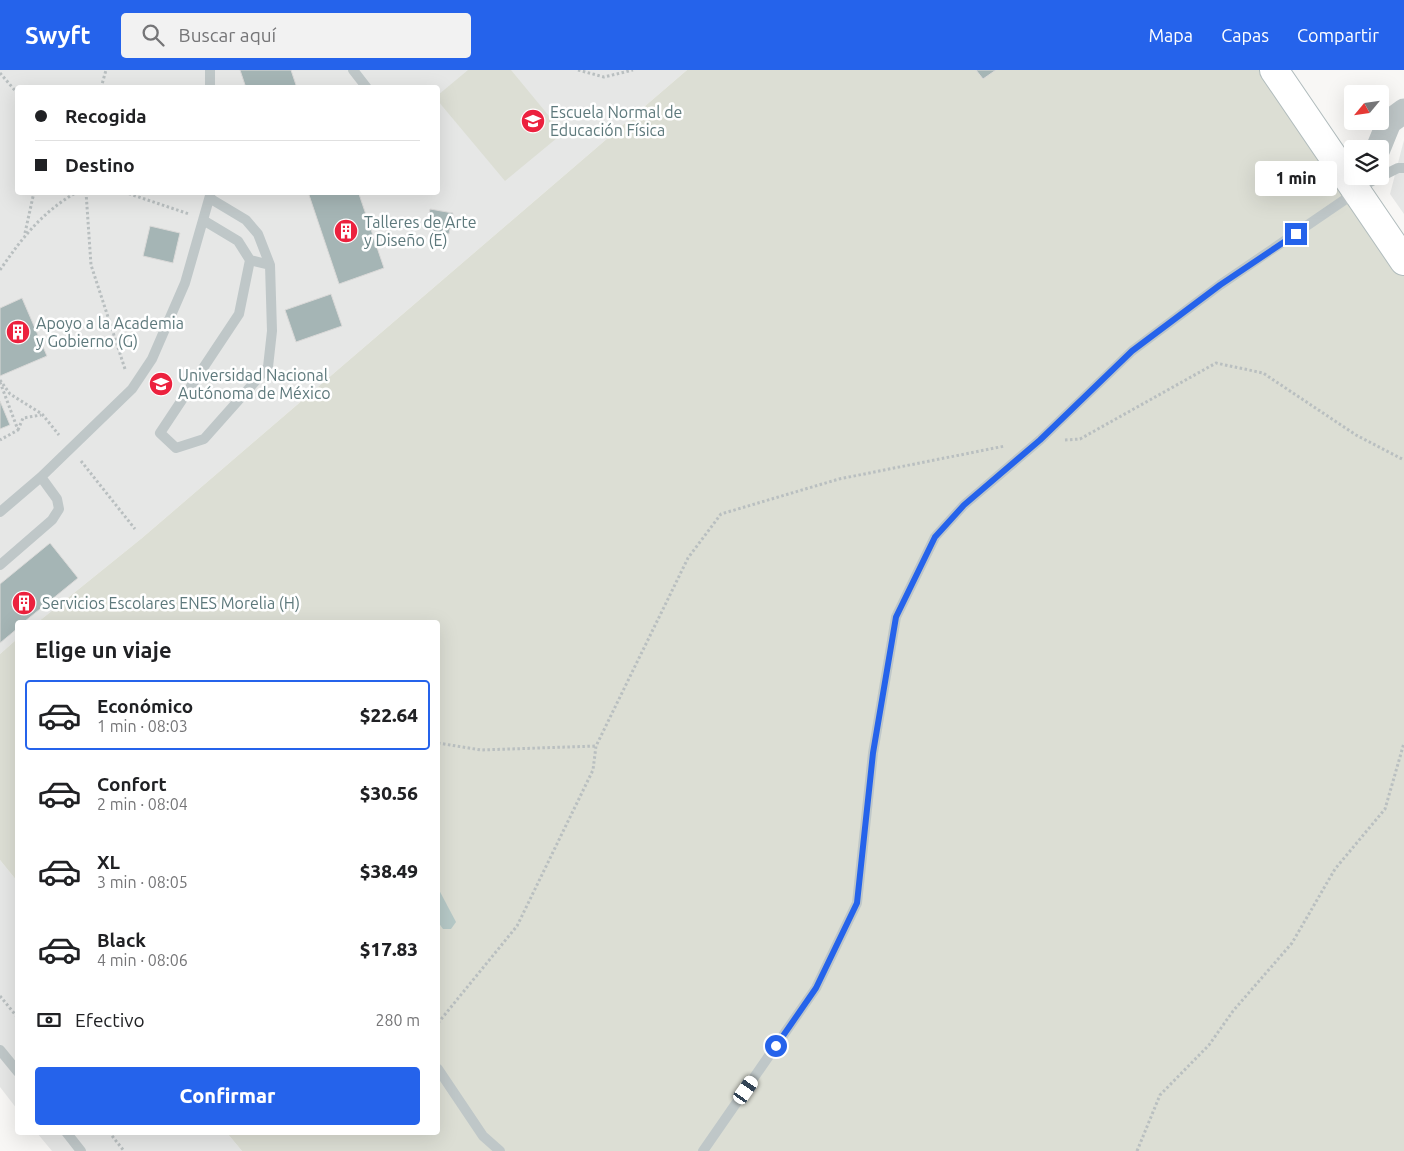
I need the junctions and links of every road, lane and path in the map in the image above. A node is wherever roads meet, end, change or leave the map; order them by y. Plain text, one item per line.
1 (106, 70) edge
2 (210, 70) edge
3 (353, 70) edge
4 (578, 70) edge
5 (634, 70) edge
6 (1274, 70) edge
7 (1288, 70) edge
8 (0, 73) edge
9 (102, 85) edge
10 (210, 85) edge
11 (365, 85) edge
12 (15, 90) edge
13 (1404, 111) edge
14 (1381, 140) edge
15 (1344, 155) edge
16 (1344, 159) edge
17 (1404, 168) edge
18 (1389, 171) edge
19 (1352, 185) edge
20 (1363, 185) edge
21 (1364, 185) edge
22 (33, 195) edge
23 (72, 195) edge
24 (86, 195) edge
25 (132, 195) edge
26 (211, 196) edge
27 (203, 220) junction
28 (25, 234) junction
29 (1404, 243) edge
30 (250, 260) junction
31 (1404, 261) edge
32 (270, 264) junction
33 (0, 270) edge
34 (0, 381) edge
35 (132, 389) junction
36 (42, 414) junction
37 (18, 430) junction
38 (0, 440) edge
39 (1040, 440) junction
40 (71, 449) junction
41 (1404, 460) edge
42 (41, 477) junction
43 (0, 512) edge
44 (135, 529) dead end
45 (0, 565) edge
46 (440, 743) edge
47 (1404, 743) edge
48 (596, 746) junction
49 (0, 996) edge
50 (15, 1014) edge
51 (440, 1020) edge
52 (0, 1050) edge
53 (15, 1068) edge
54 (440, 1072) edge
55 (68, 1135) edge
56 (111, 1135) edge
57 (81, 1151) edge
58 (124, 1151) edge
59 (500, 1151) edge
60 (703, 1151) edge
61 (1137, 1151) edge

1 - 9 path
2 - 10 lane
3 - 11 lane
4 - 5 path
6 - 16 main road
7 - 15 main road
8 - 12 path
13 - 14 street
17 - 18 lane
19 - 39 lane
20 - 31 main road
21 - 29 main road
22 - 28 path
23 - 28 path
24 - 35 path
25 - 27 path
26 - 27 lane
26 - 32 lane
27 - 30 lane
27 - 35 lane
28 - 33 path
30 - 32 lane
30 - 32 lane
34 - 36 path
34 - 37 path
35 - 40 lane
36 - 37 path
36 - 40 path
37 - 38 path
39 - 41 path
39 - 48 path
39 - 60 lane
40 - 42 lane
40 - 44 path
42 - 43 lane
42 - 45 lane
46 - 48 path
47 - 61 path
48 - 51 path
49 - 50 path
52 - 53 lane
54 - 59 lane
55 - 57 lane
56 - 58 path

